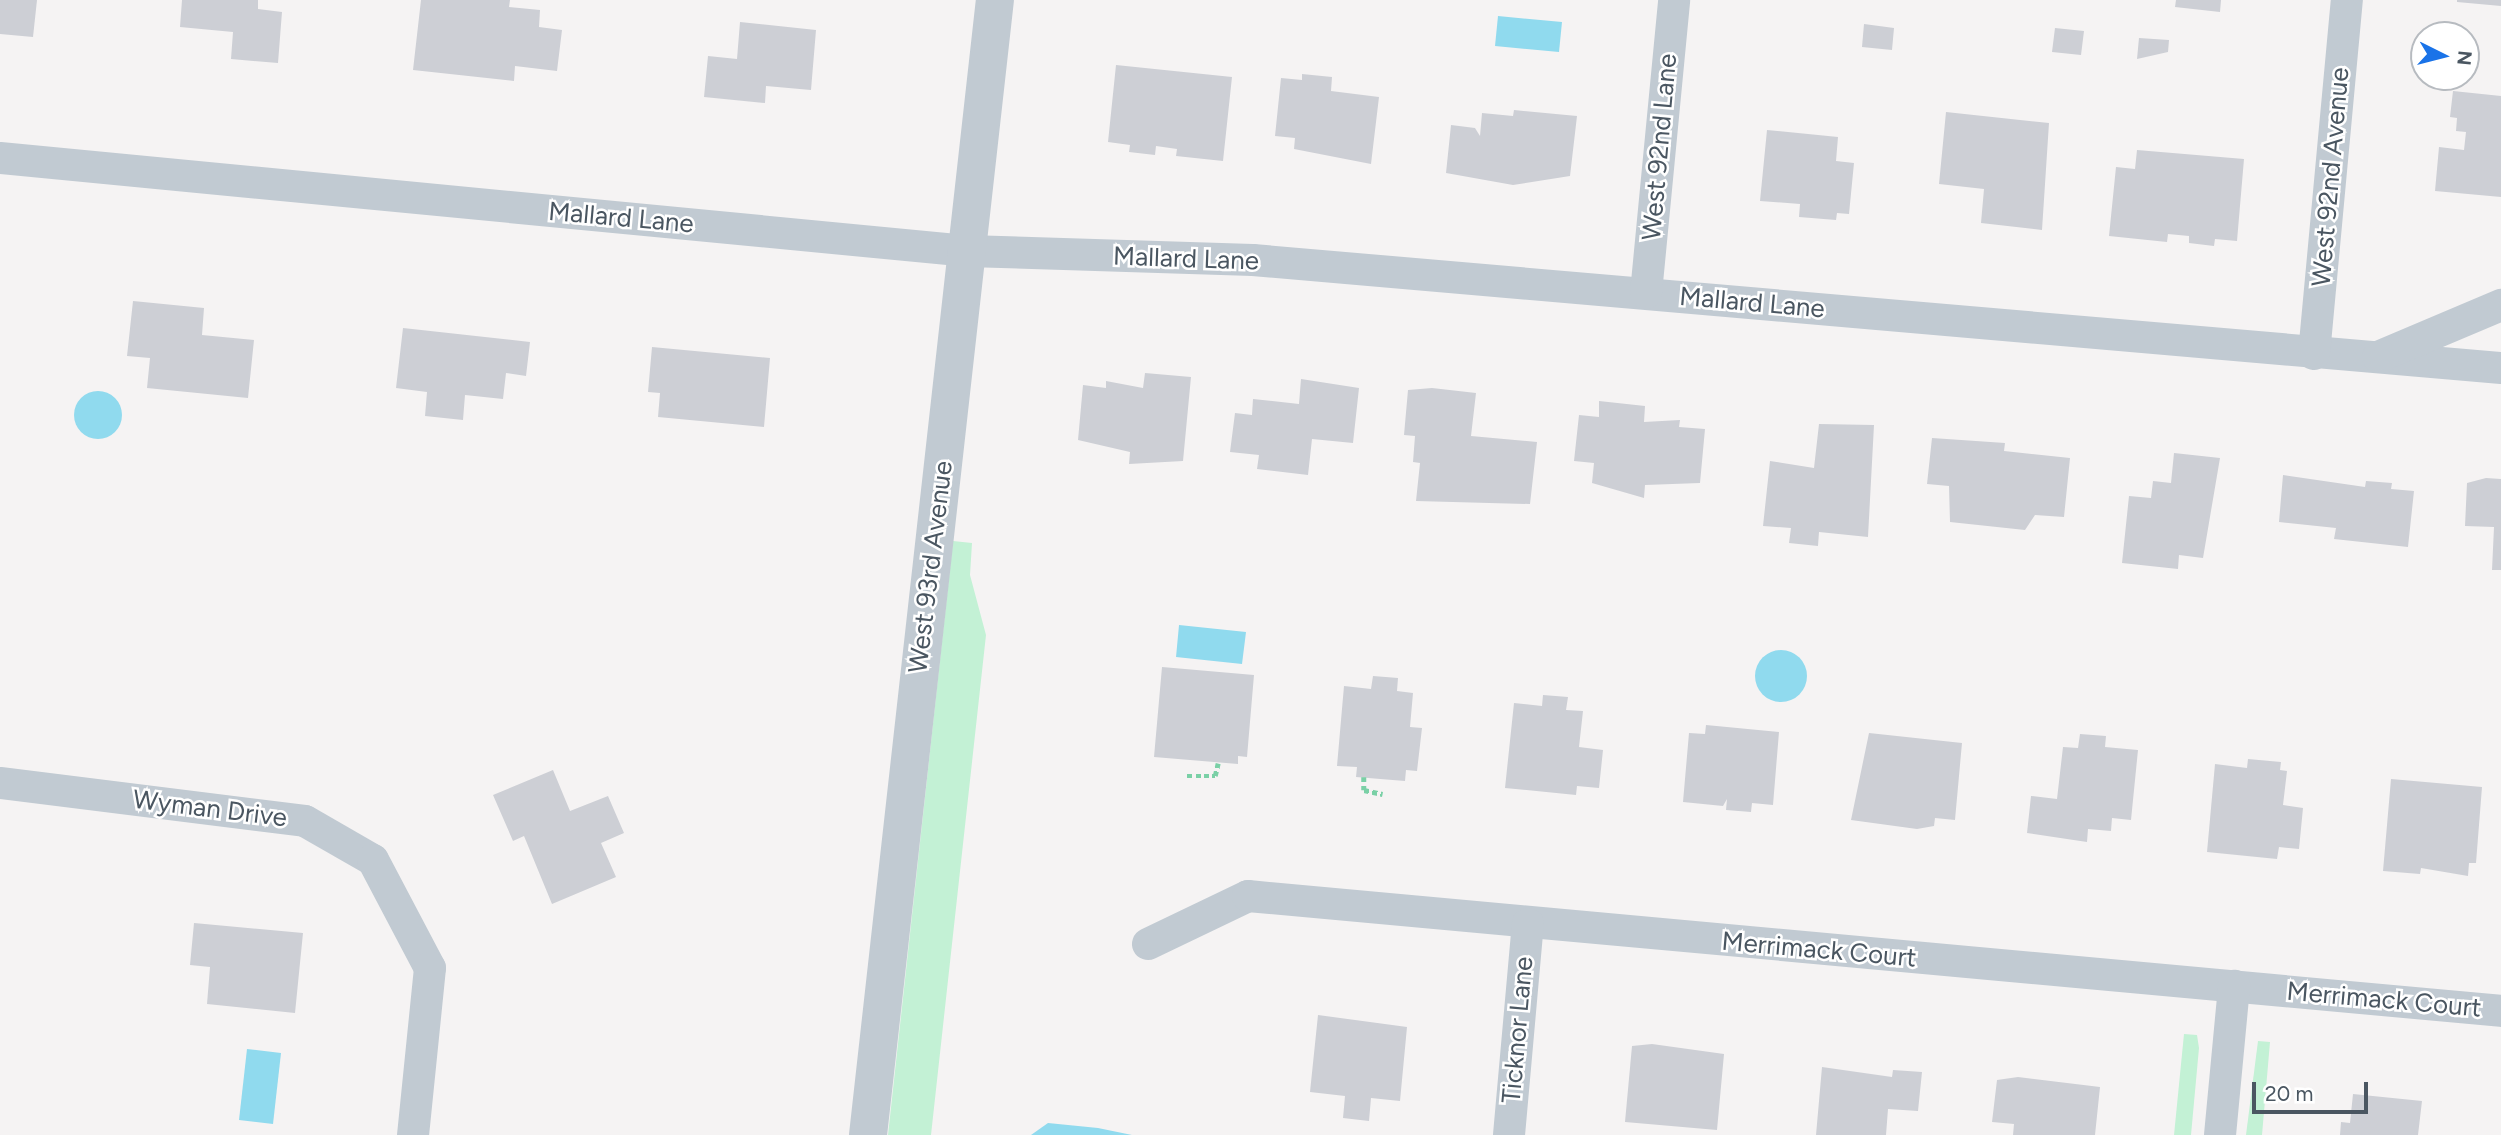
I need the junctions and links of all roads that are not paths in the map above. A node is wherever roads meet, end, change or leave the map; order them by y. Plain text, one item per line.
1 (995, 0) edge
2 (1674, 0) edge
3 (2347, 0) edge
4 (0, 158) edge
5 (967, 251) junction
6 (1646, 293) junction
7 (2501, 305) edge
8 (2314, 354) junction
9 (2373, 359) junction
10 (2501, 368) edge
11 (0, 783) edge
12 (1528, 924) junction
13 (1148, 944) dead end
14 (2234, 986) junction
15 (2501, 1012) edge
16 (413, 1135) edge
17 (868, 1135) edge
18 (1509, 1135) edge
19 (2220, 1135) edge

1 - 5 street, West 93rd Avenue
2 - 6 street, West 92nd Lane
3 - 8 street, West 92nd Avenue
4 - 5 street, Mallard Lane
5 - 6 street, Mallard Lane
5 - 17 street, West 93rd Avenue
6 - 8 street, Mallard Lane
7 - 9 street
8 - 9 street, Mallard Lane
9 - 10 street, Mallard Lane
11 - 16 street, Wyman Drive
12 - 13 street, Merrimack Court
12 - 14 street, Merrimack Court
12 - 18 street, Ticknor Lane
14 - 15 street, Merrimack Court
14 - 19 street

